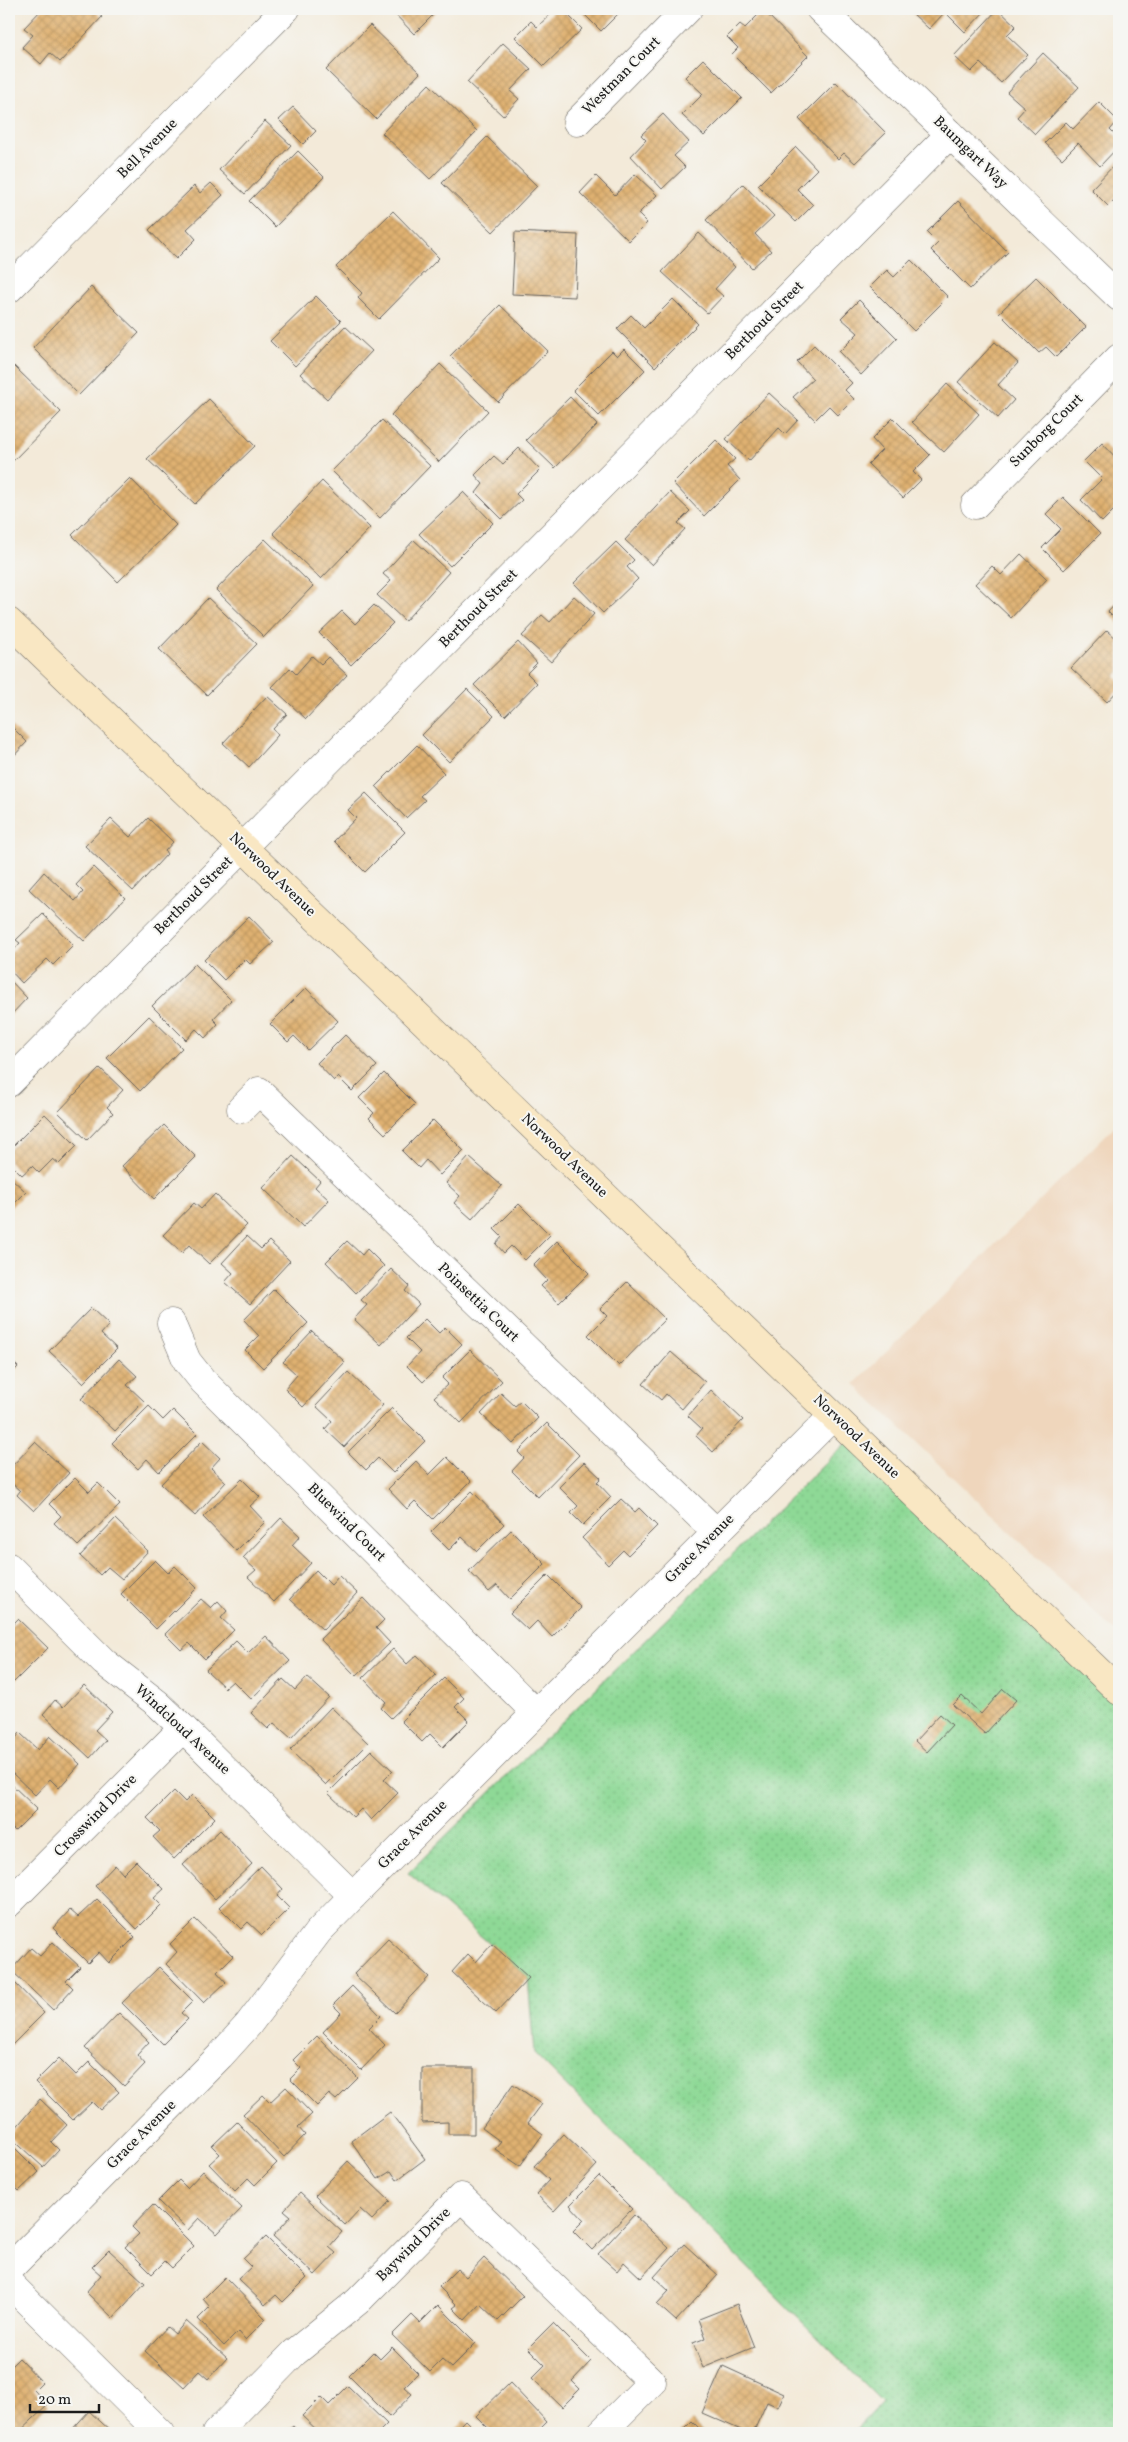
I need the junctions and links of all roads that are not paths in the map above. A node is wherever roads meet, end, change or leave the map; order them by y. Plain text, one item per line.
1 (286, 9) edge
2 (688, 9) edge
3 (820, 9) edge
4 (576, 122) dead end
5 (950, 134) junction
6 (9, 289) edge
7 (1119, 297) edge
8 (1119, 358) edge
9 (975, 505) dead end
10 (9, 622) edge
11 (243, 847) junction
12 (9, 1083) edge
13 (241, 1109) dead end
14 (171, 1323) dead end
15 (833, 1416) junction
16 (716, 1532) junction
17 (9, 1567) edge
18 (1119, 1691) edge
19 (536, 1713) junction
20 (183, 1728) junction
21 (352, 1896) junction
22 (9, 1903) edge
23 (9, 2269) edge
24 (9, 2283) edge
25 (160, 2433) edge
26 (216, 2433) edge
27 (601, 2433) edge

1 - 6 street, Bell Avenue
2 - 4 street, Westman Court
3 - 5 street, Baumgart Way
5 - 7 street, Baumgart Way
5 - 11 street, Berthoud Street
8 - 9 street, Sunborg Court
10 - 11 main road, Norwood Avenue
11 - 12 street, Berthoud Street
11 - 15 main road, Norwood Avenue
13 - 16 street, Poinsettia Court
14 - 19 street, Bluewind Court
15 - 16 street, Grace Avenue
15 - 18 main road, Norwood Avenue
16 - 19 street, Grace Avenue
17 - 20 street, Windcloud Avenue
19 - 21 street, Grace Avenue
20 - 21 street, Windcloud Avenue
20 - 22 street, Crosswind Drive
21 - 23 street, Grace Avenue
24 - 25 street
26 - 27 street, Baywind Drive

